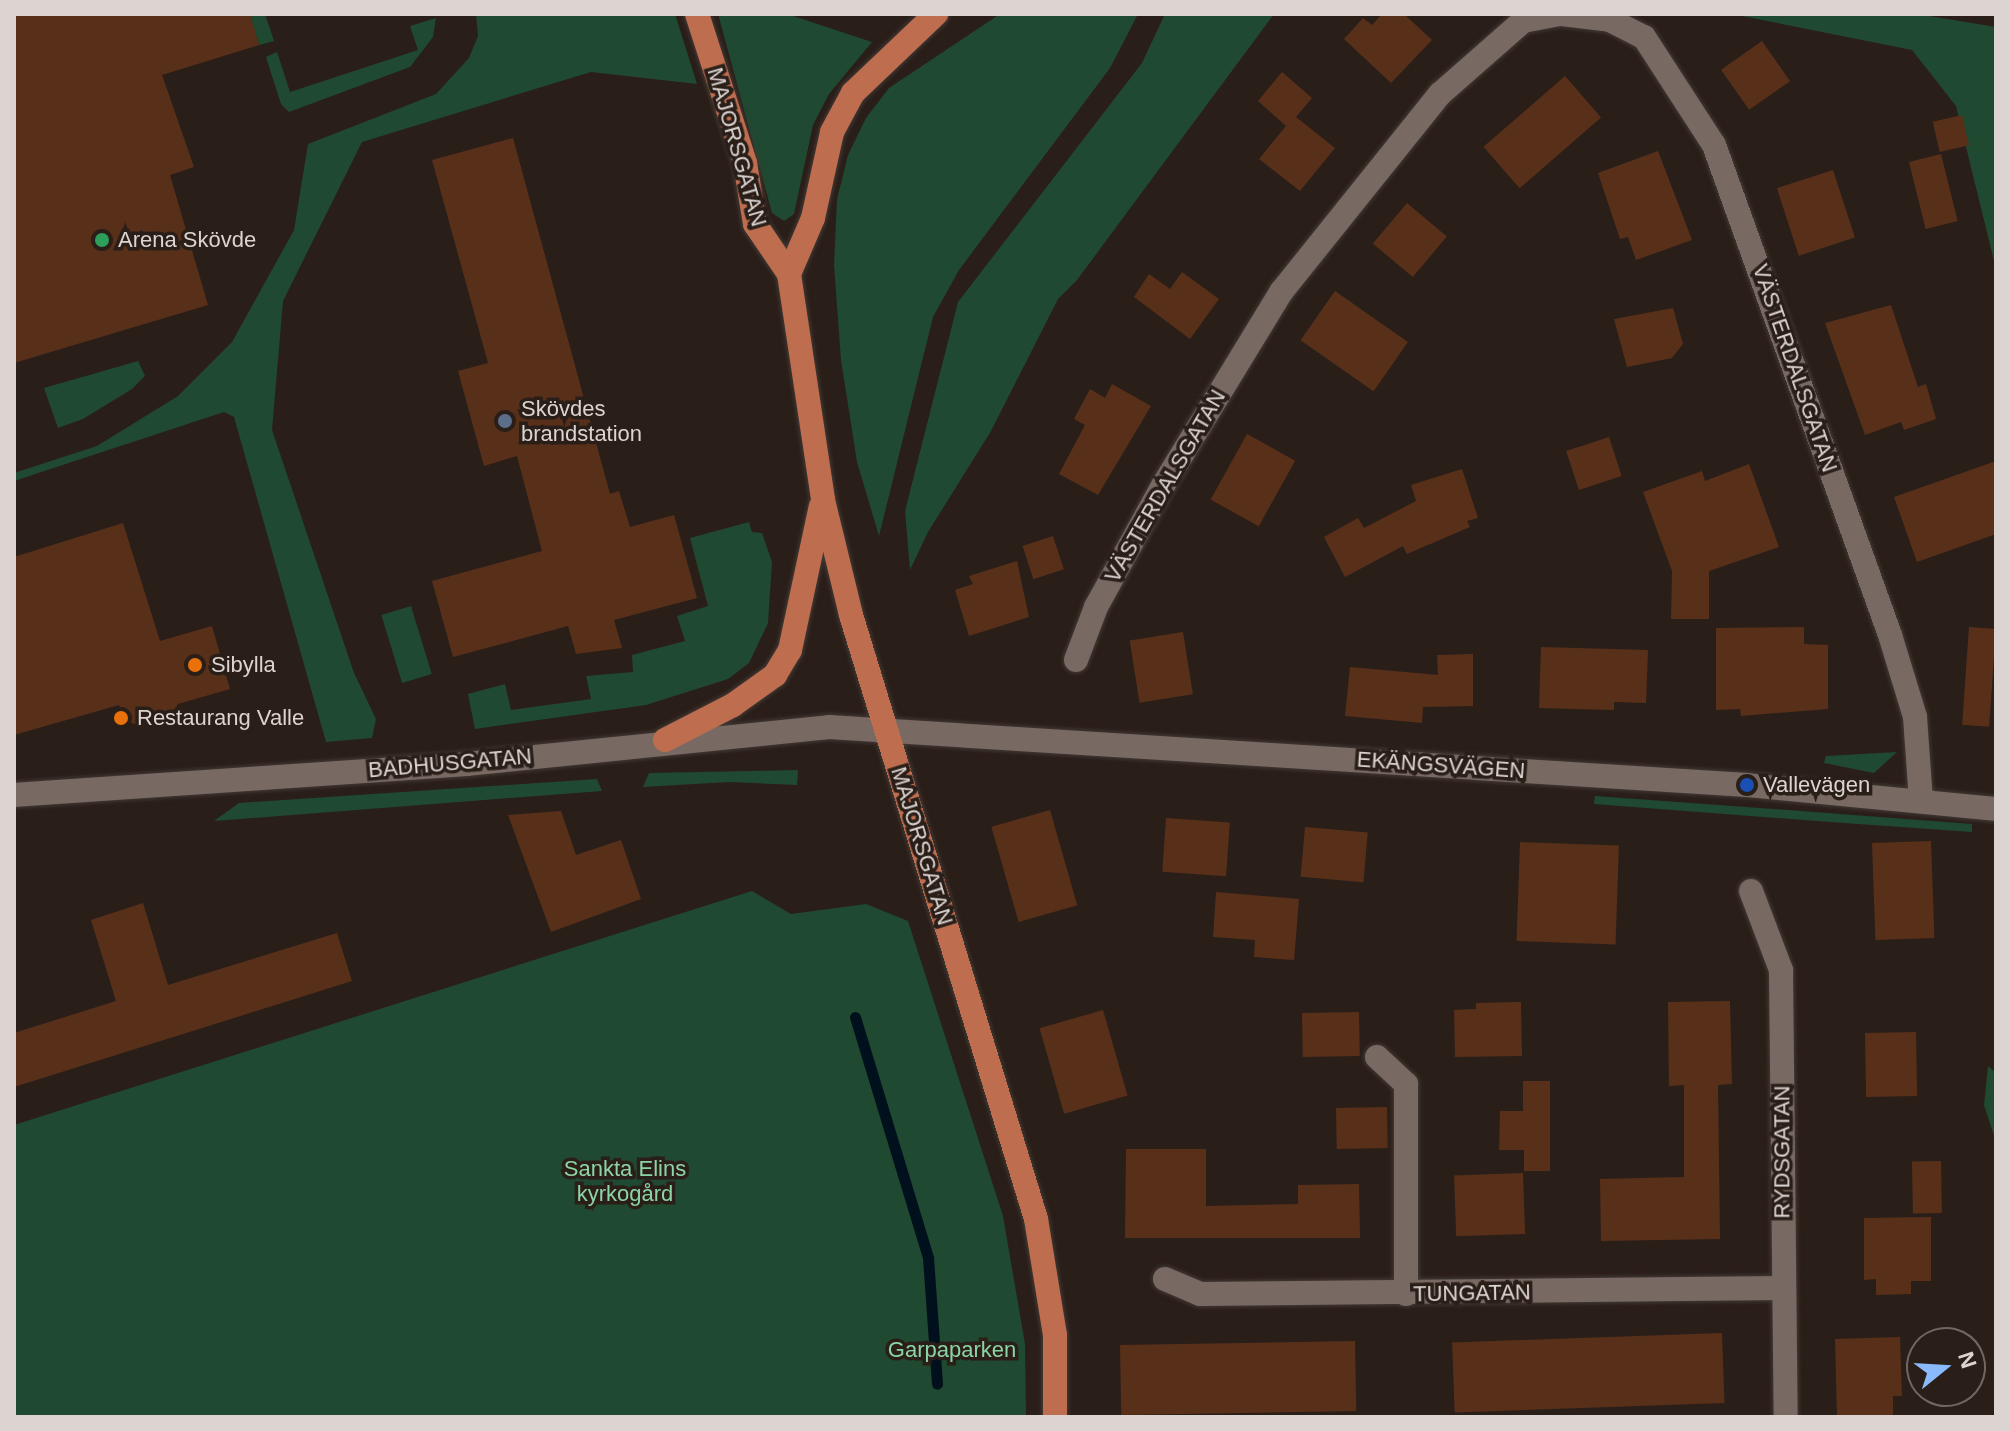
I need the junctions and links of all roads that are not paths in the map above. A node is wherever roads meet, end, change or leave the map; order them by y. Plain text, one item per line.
1 (697, 14) edge
2 (936, 14) edge
3 (1561, 14) edge
4 (789, 274) junction
5 (823, 500) junction
6 (1076, 660) dead end
7 (885, 728) junction
8 (665, 740) junction
9 (14, 795) edge
10 (1921, 801) junction
11 (1996, 809) edge
12 (1751, 891) dead end
13 (1377, 1057) dead end
14 (1165, 1279) dead end
15 (1783, 1288) junction
16 (1406, 1294) junction
17 (1055, 1417) edge
18 (1786, 1417) edge

1 - 4 main road, MAJORSGATAN
2 - 4 main road
3 - 6 street, VÄSTERDALSGATAN
3 - 10 street, VÄSTERDALSGATAN
4 - 5 main road, MAJORSGATAN
5 - 7 main road, MAJORSGATAN
5 - 8 main road
7 - 8 street, BADHUSGATAN
7 - 10 street, EKÄNGSVÄGEN
7 - 17 main road, MAJORSGATAN
8 - 9 street, BADHUSGATAN
10 - 11 street, EKÄNGSVÄGEN
12 - 15 street, RYDSGATAN
13 - 16 street
14 - 16 street, TUNGATAN
15 - 16 street, TUNGATAN
15 - 18 street, RYDSGATAN

